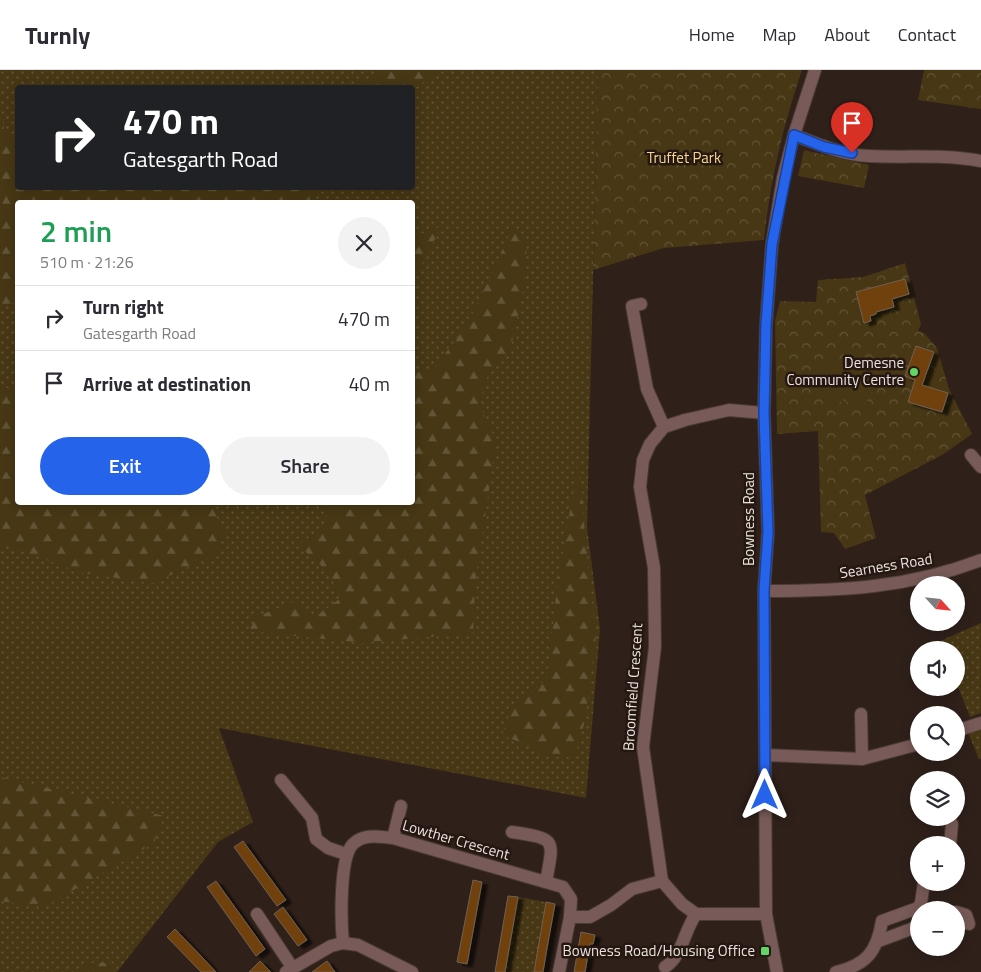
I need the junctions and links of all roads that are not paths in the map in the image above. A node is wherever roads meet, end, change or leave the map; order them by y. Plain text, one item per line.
1 (816, 70) edge
2 (794, 135) junction
3 (981, 161) edge
4 (640, 304) dead end
5 (764, 413) junction
6 (664, 427) junction
7 (971, 455) dead end
8 (981, 467) edge
9 (981, 560) edge
10 (764, 591) junction
11 (861, 714) dead end
12 (981, 723) edge
13 (965, 728) edge
14 (910, 747) edge
15 (765, 755) junction
16 (862, 760) junction
17 (281, 780) dead end
18 (402, 806) dead end
19 (512, 832) dead end
20 (393, 838) junction
21 (346, 854) junction
22 (662, 881) junction
23 (546, 882) junction
24 (923, 891) edge
25 (257, 914) dead end
26 (696, 914) junction
27 (766, 914) junction
28 (965, 915) edge
29 (570, 917) junction
30 (969, 924) dead end
31 (910, 929) edge
32 (879, 941) junction
33 (343, 943) junction
34 (386, 966) edge
35 (665, 967) dead end
36 (289, 969) edge
37 (412, 972) edge
38 (559, 972) edge
39 (777, 972) edge
40 (836, 972) edge

1 - 2 street, Bowness Road
2 - 3 street
2 - 5 street, Bowness Road
4 - 6 street
5 - 6 street
5 - 10 street, Bowness Road
6 - 22 street, Broomfield Crescent
7 - 8 street
9 - 10 street, Searness Road
10 - 15 street, Bowness Road
11 - 16 street
12 - 13 street
14 - 16 street
15 - 16 street
15 - 27 street, Bowness Road
17 - 21 street
18 - 20 street
19 - 23 street
20 - 21 street, Lowther Crescent
20 - 23 street, Lowther Crescent
21 - 33 street
22 - 26 street
22 - 29 street
23 - 29 street, Lowther Crescent
24 - 32 street
25 - 36 street
26 - 27 street
26 - 35 street
27 - 39 street, Bowness Road
28 - 30 street
29 - 38 street, Lowther Crescent
31 - 32 street
32 - 40 street
33 - 34 street
33 - 36 street
34 - 37 street

